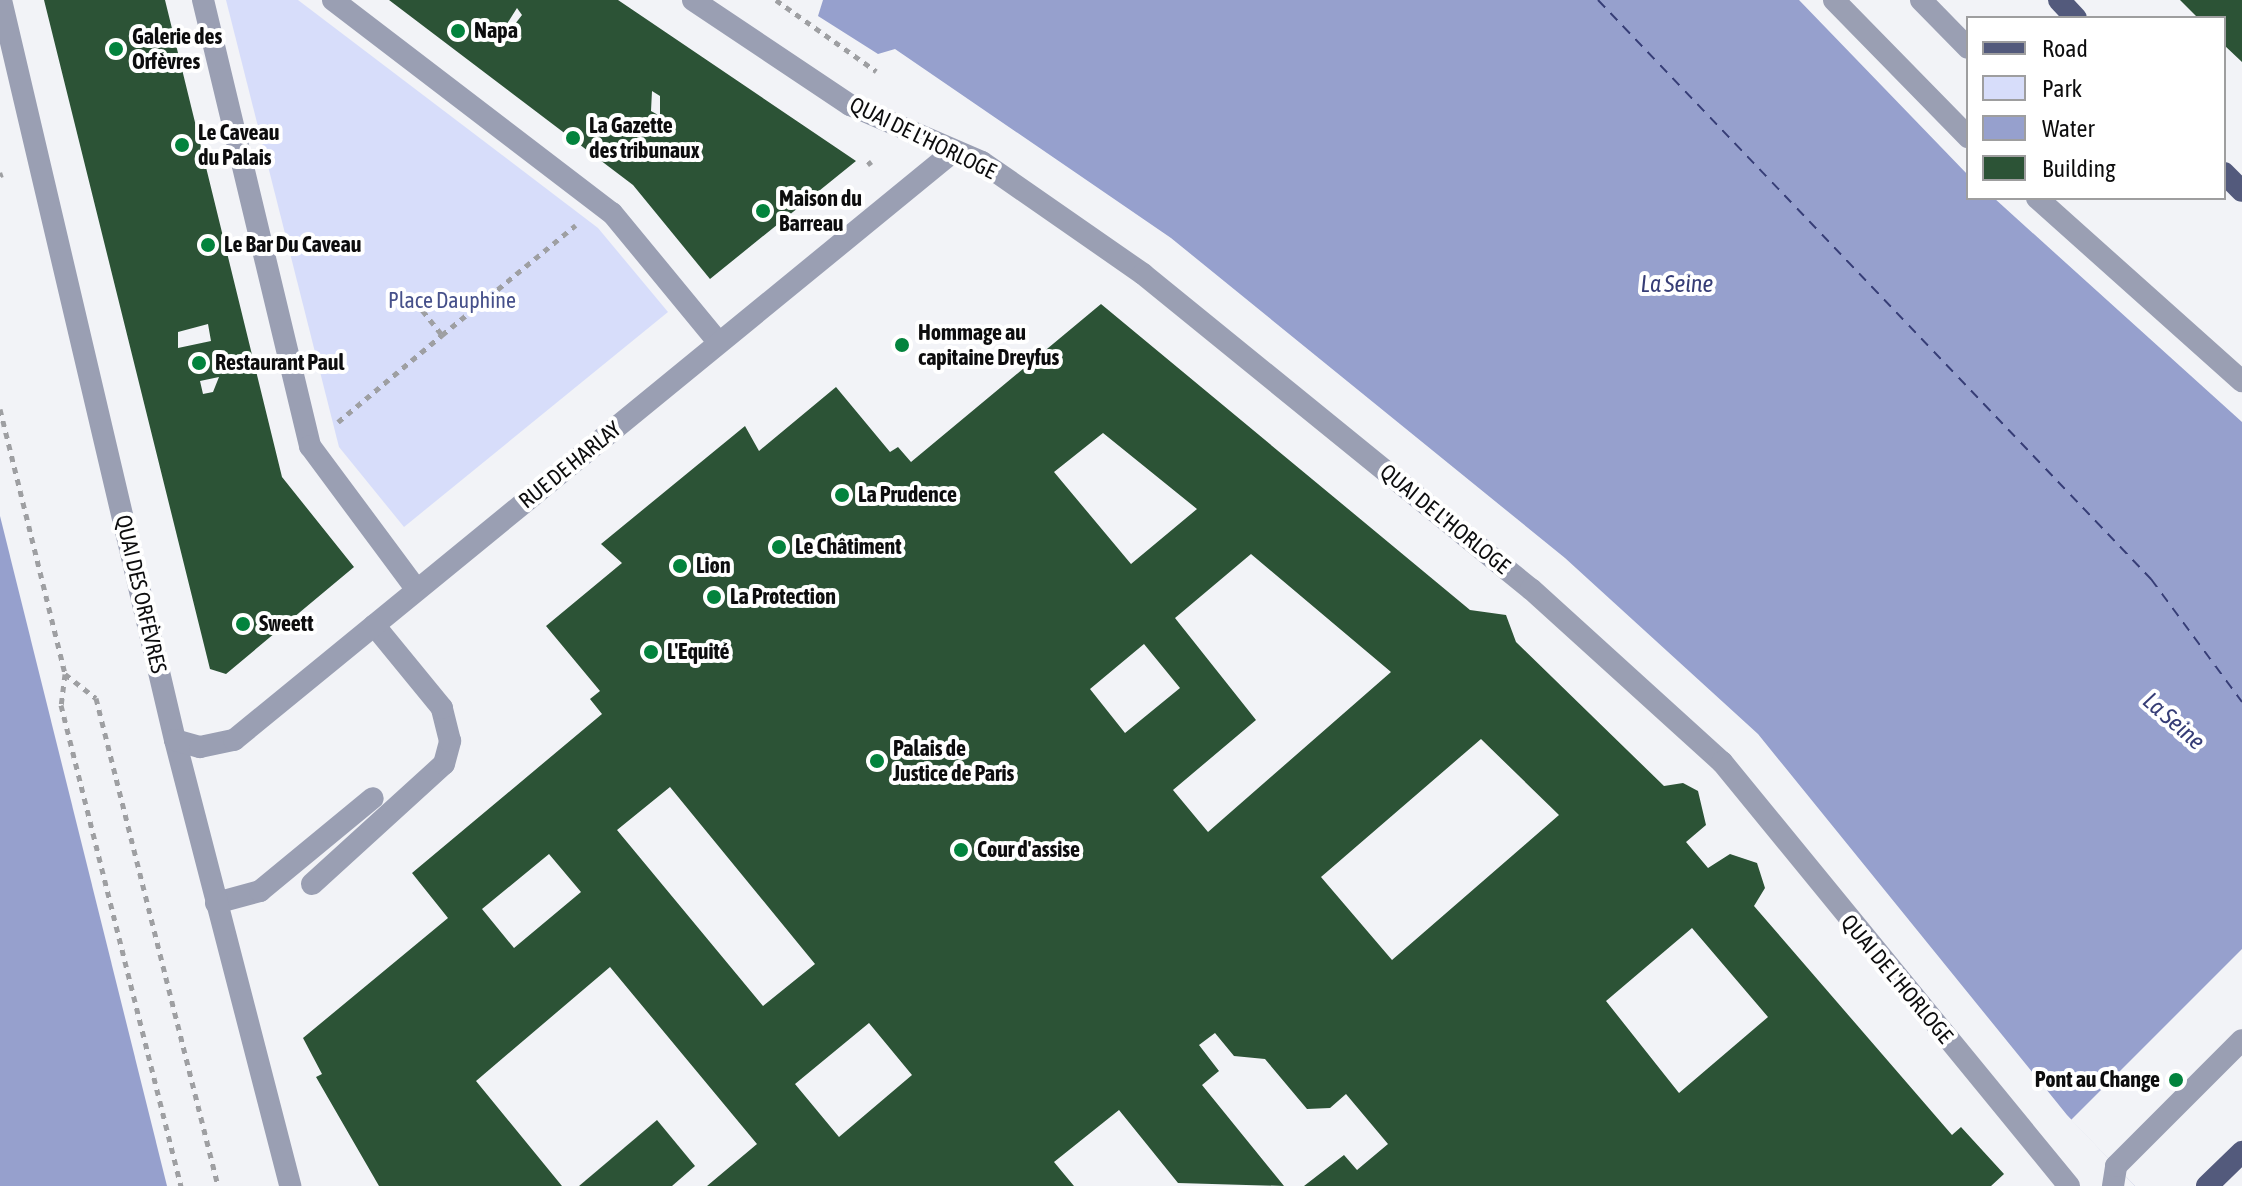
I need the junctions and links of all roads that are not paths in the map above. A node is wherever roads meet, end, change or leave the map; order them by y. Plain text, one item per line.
1 (1, 0) edge
2 (203, 0) edge
3 (333, 0) edge
4 (693, 0) edge
5 (1834, 0) edge
6 (1921, 0) edge
7 (2059, 0) edge
8 (2074, 16) edge
9 (1966, 46) edge
10 (1966, 135) edge
11 (953, 152) junction
12 (2226, 175) edge
13 (2242, 191) edge
14 (2039, 200) edge
15 (719, 343) junction
16 (2242, 381) edge
17 (417, 590) junction
18 (374, 625) junction
19 (175, 740) junction
20 (373, 798) dead end
21 (312, 884) dead end
22 (216, 903) junction
23 (2242, 1040) edge
24 (2242, 1152) edge
25 (2115, 1176) edge
26 (290, 1186) edge
27 (2069, 1186) edge
28 (2207, 1186) edge

1 - 19 street, QUAI DES ORFÈVRES
2 - 17 street
3 - 15 street
4 - 11 street, QUAI DE L'HORLOGE
5 - 10 street
6 - 9 street
7 - 8 main road
11 - 15 street, RUE DE HARLAY
11 - 27 street, QUAI DE L'HORLOGE
12 - 13 main road
14 - 16 street
15 - 17 street, RUE DE HARLAY
17 - 18 street, RUE DE HARLAY
18 - 19 street, RUE DE HARLAY
18 - 21 street
19 - 22 street, QUAI DES ORFÈVRES
20 - 22 street
22 - 26 street, QUAI DES ORFÈVRES
23 - 25 street
24 - 28 main road

